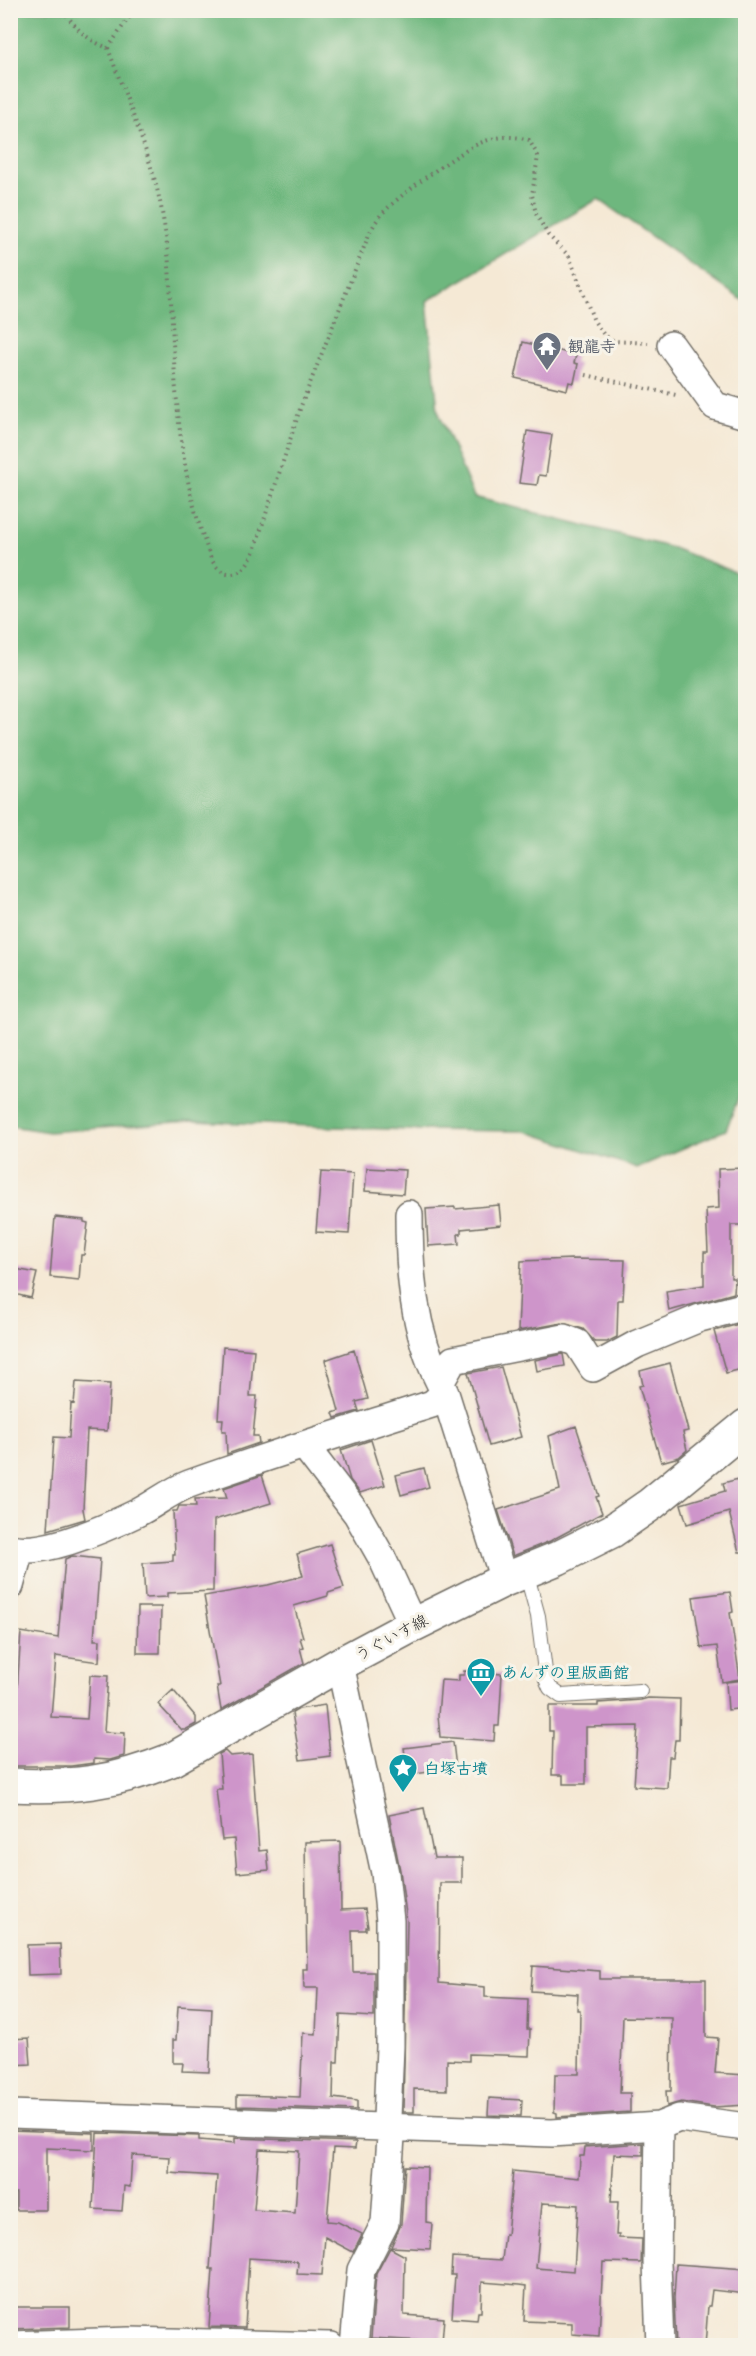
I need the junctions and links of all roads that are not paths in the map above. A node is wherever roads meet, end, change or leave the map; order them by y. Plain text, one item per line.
1 (671, 345) road end
2 (746, 415) edge
3 (409, 1214) dead end
4 (746, 1306) edge
5 (443, 1388) junction
6 (746, 1426) edge
7 (304, 1445) junction
8 (15, 1549) edge
9 (515, 1576) junction
10 (10, 1586) edge
11 (413, 1625) junction
12 (340, 1664) junction
13 (640, 1691) dead end
14 (10, 1785) edge
15 (10, 2114) edge
16 (388, 2126) junction
17 (659, 2126) junction
18 (746, 2127) edge
19 (10, 2345) edge
20 (331, 2346) edge
21 (354, 2346) edge
22 (660, 2346) edge

1 - 2 street
3 - 5 street
4 - 5 street
5 - 7 street
5 - 9 street
6 - 9 street, うぐいす線
7 - 8 street
7 - 11 street
8 - 10 street
9 - 11 street, うぐいす線
9 - 13 lane
11 - 12 street, うぐいす線
12 - 14 street, うぐいす線
12 - 16 street
15 - 16 street
16 - 17 street
16 - 21 street
17 - 18 street
17 - 22 street
19 - 20 street

